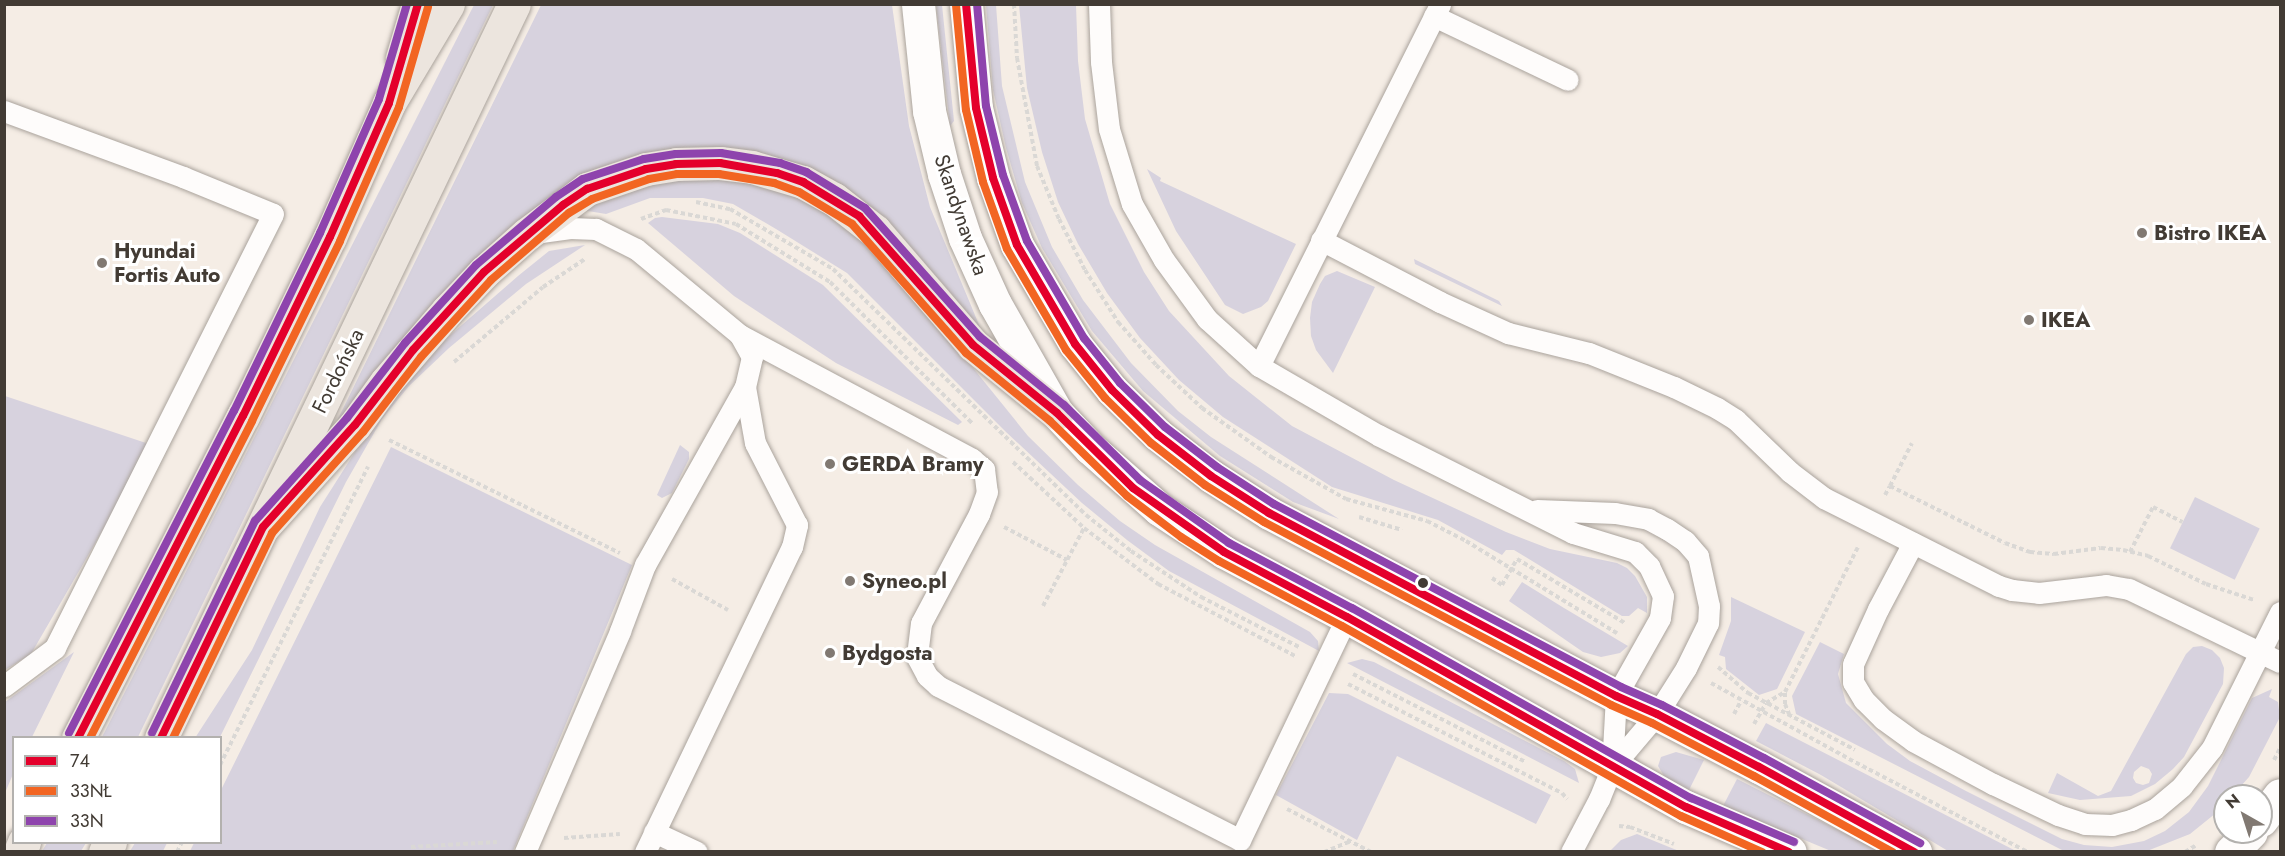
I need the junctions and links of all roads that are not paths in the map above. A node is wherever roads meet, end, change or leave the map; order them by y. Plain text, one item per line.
1 (418, 4) edge
2 (448, 4) edge
3 (514, 4) edge
4 (918, 4) edge
5 (966, 4) edge
6 (1099, 4) edge
7 (1437, 10) edge
8 (1568, 80) dead end
9 (389, 103) junction
10 (4, 111) edge
11 (527, 234) junction
12 (1321, 240) junction
13 (740, 335) junction
14 (1259, 366) junction
15 (745, 387) junction
16 (1057, 413) junction
17 (1525, 509) junction
18 (263, 526) junction
19 (1913, 543) junction
20 (2272, 608) edge
21 (1347, 617) junction
22 (2260, 652) junction
23 (2280, 662) edge
24 (4, 686) edge
25 (1616, 696) junction
26 (1658, 714) junction
27 (79, 736) edge
28 (161, 736) edge
29 (1612, 766) junction
30 (654, 832) junction
31 (1237, 846) edge
32 (525, 852) edge
33 (645, 852) edge
34 (697, 852) edge
35 (1571, 852) edge
36 (1790, 852) edge
37 (1915, 852) edge

1 - 9 main road
2 - 9 main road
3 - 18 main road, Fordońska
4 - 16 street, Skandynawska
5 - 25 street, Skandynawska
6 - 14 lane
7 - 8 lane
7 - 12 lane
9 - 27 main road
10 - 24 lane
11 - 13 lane
11 - 16 main road
11 - 18 main road
12 - 14 lane
12 - 19 lane
13 - 15 lane
13 - 31 lane
14 - 17 lane
15 - 30 lane
15 - 32 lane
16 - 21 street, Skandynawska
17 - 25 lane
17 - 26 lane
18 - 28 main road, Fordońska
19 - 22 lane
19 - 22 lane
20 - 22 lane
21 - 29 street, Skandynawska
21 - 31 lane
22 - 23 lane
25 - 26 street, Skandynawska
25 - 29 lane
26 - 29 lane
26 - 37 street, Skandynawska
29 - 35 lane
29 - 36 street, Skandynawska
30 - 33 lane
30 - 34 lane

